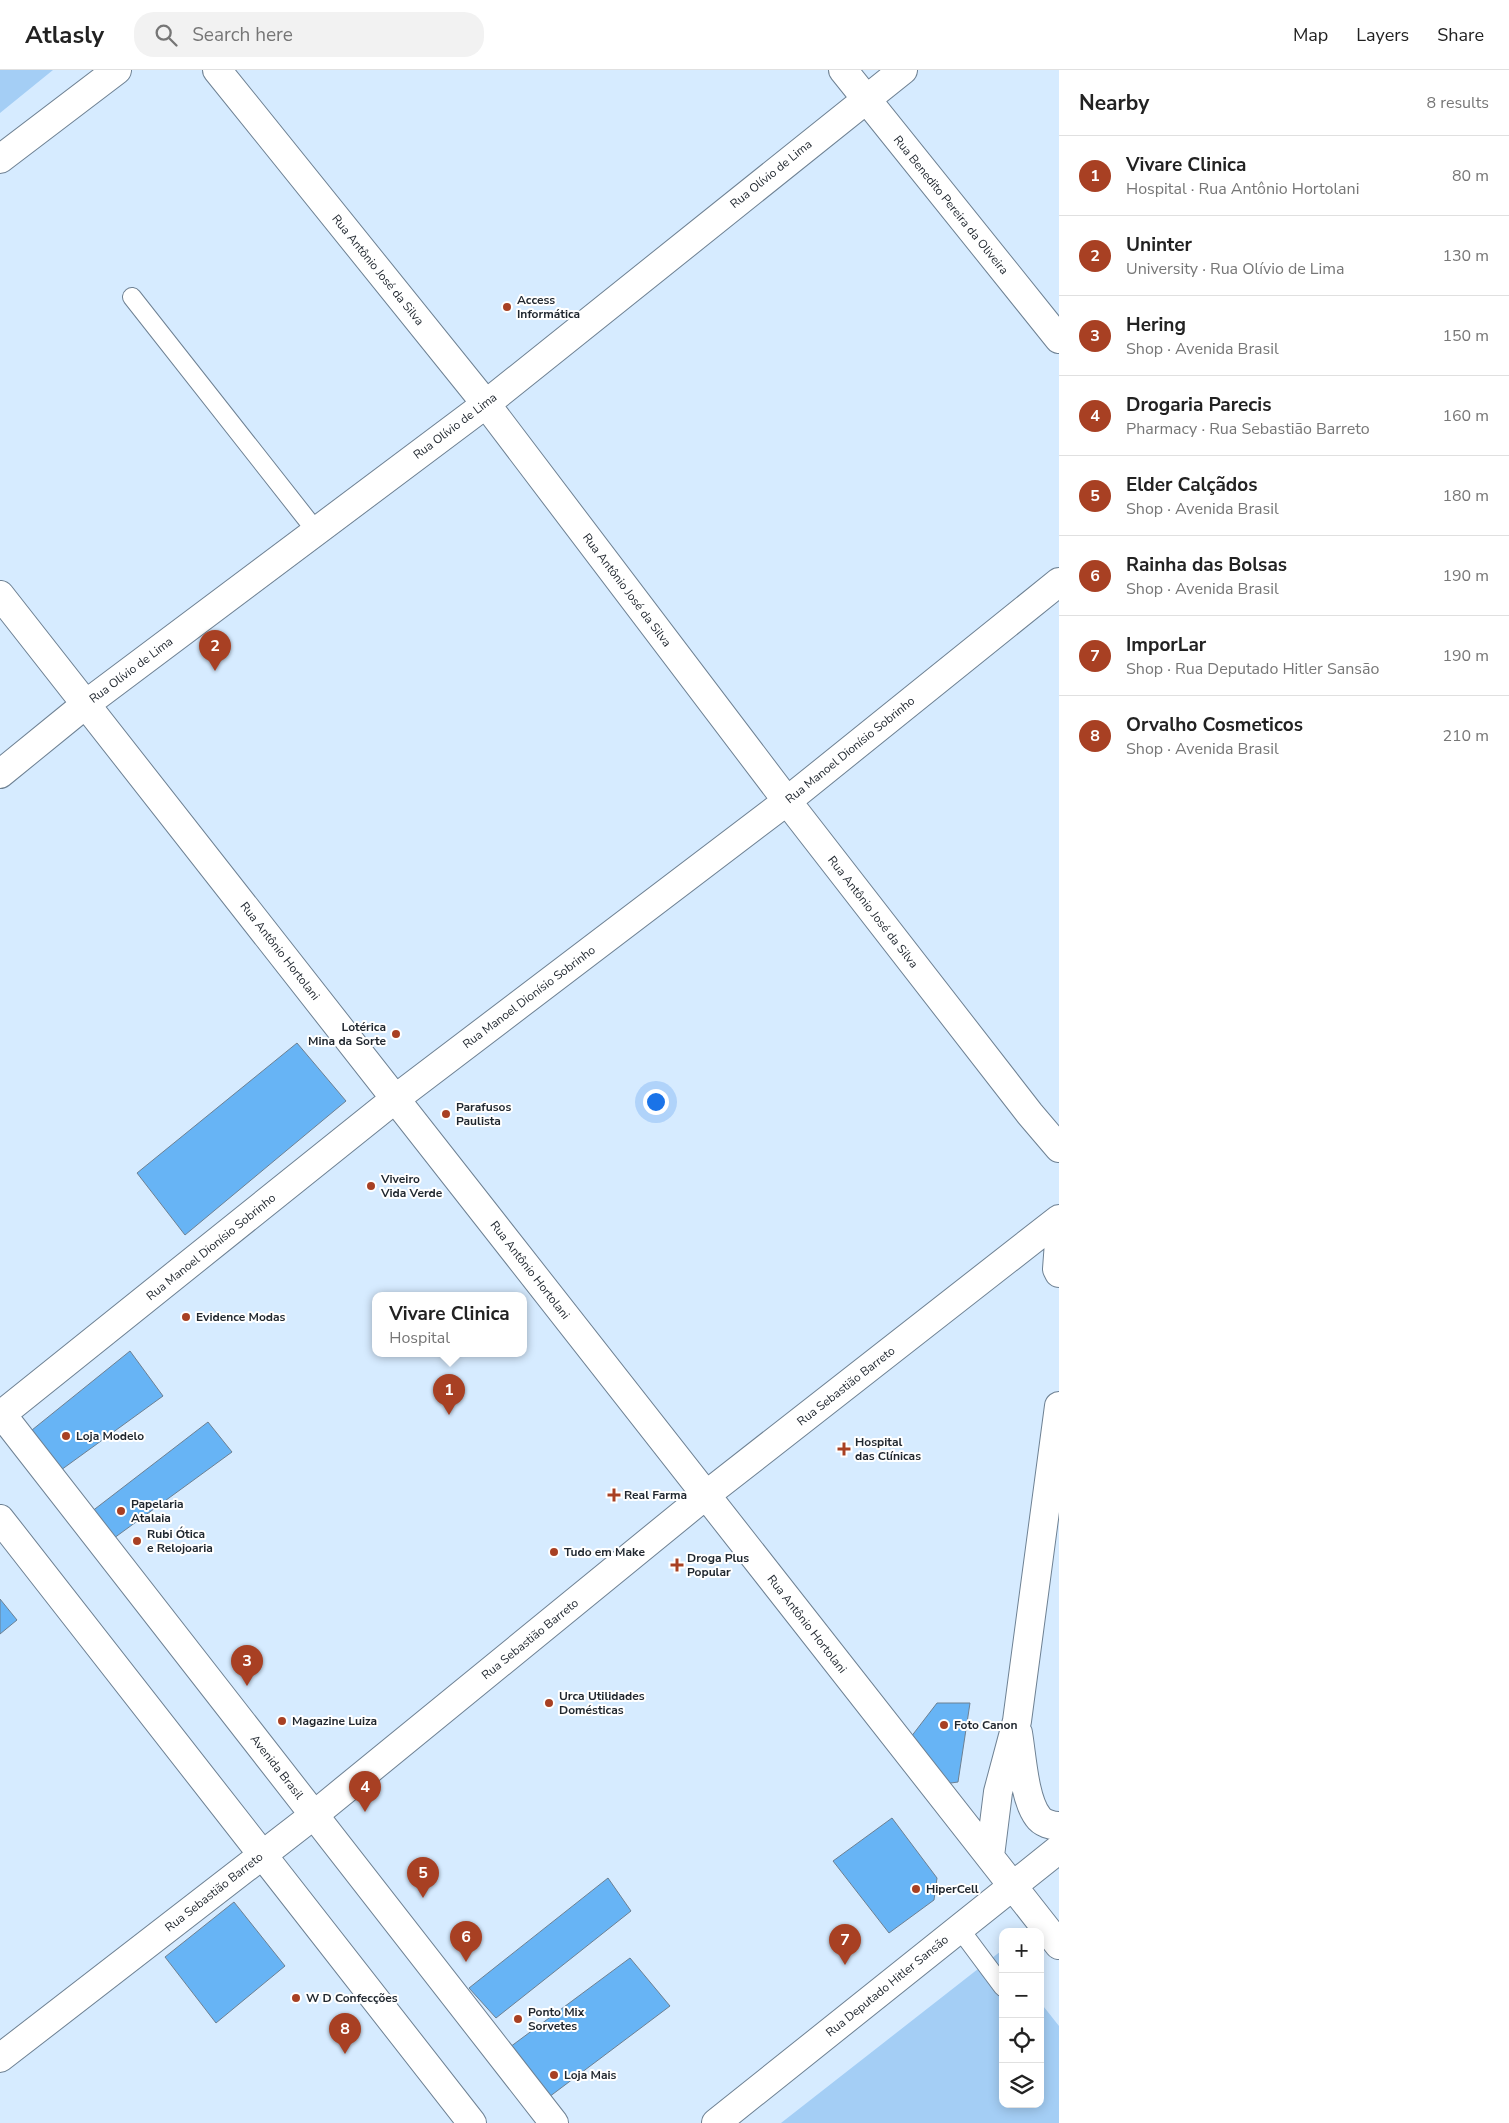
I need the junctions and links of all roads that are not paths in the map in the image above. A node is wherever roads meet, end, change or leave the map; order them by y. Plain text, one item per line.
1 (117, 70) edge
2 (217, 70) edge
3 (843, 70) edge
4 (903, 70) edge
5 (865, 98) junction
6 (0, 159) edge
7 (132, 297) dead end
8 (1059, 339) edge
9 (486, 404) junction
10 (316, 531) junction
11 (1059, 582) edge
12 (0, 595) edge
13 (86, 704) junction
14 (0, 774) edge
15 (787, 801) junction
16 (395, 1098) junction
17 (1059, 1148) edge
18 (1059, 1219) edge
19 (1059, 1242) edge
20 (1059, 1273) edge
21 (1059, 1406) edge
22 (1, 1413) edge
23 (706, 1495) junction
24 (0, 1519) edge
25 (1017, 1721) junction
26 (314, 1815) junction
27 (1059, 1826) edge
28 (1059, 1849) edge
29 (262, 1855) junction
30 (990, 1856) junction
31 (1014, 1887) junction
32 (959, 1928) junction
33 (1059, 1945) edge
34 (999, 1982) edge
35 (0, 2058) edge
36 (472, 2123) edge
37 (554, 2123) edge
38 (716, 2123) edge

1 - 6 street
2 - 9 street, Rua Antônio José da Silva
3 - 5 street, Rua Benedito Pereira da Oliveira
4 - 5 street, Rua Olívio de Lima
5 - 8 street, Rua Benedito Pereira da Oliveira
5 - 9 street, Rua Olívio de Lima
7 - 10 lane
9 - 10 street, Rua Olívio de Lima
9 - 15 street, Rua Antônio José da Silva
10 - 13 street, Rua Olívio de Lima
11 - 15 street, Rua Manoel Dionísio Sobrinho
12 - 13 street, Rua Antônio Hortolani
13 - 14 street, Rua Olívio de Lima
13 - 16 street, Rua Antônio Hortolani
15 - 16 street, Rua Manoel Dionísio Sobrinho
15 - 17 street, Rua Antônio José da Silva
16 - 22 street, Rua Manoel Dionísio Sobrinho
16 - 23 street, Rua Antônio Hortolani
18 - 23 street, Rua Sebastião Barreto
19 - 20 street
21 - 25 street
22 - 26 street, Avenida Brasil
23 - 26 street, Rua Sebastião Barreto
23 - 30 street, Rua Antônio Hortolani
24 - 29 street
25 - 27 street
25 - 30 street
26 - 29 street, Rua Sebastião Barreto
26 - 37 street, Avenida Brasil
28 - 31 street, Rua Deputado Hitler Sansão
29 - 35 street, Rua Sebastião Barreto
29 - 36 street
30 - 31 street, Rua Antônio Hortolani
31 - 32 street, Rua Deputado Hitler Sansão
31 - 33 street, Rua Antônio Hortolani
32 - 34 lane
32 - 38 street, Rua Deputado Hitler Sansão

